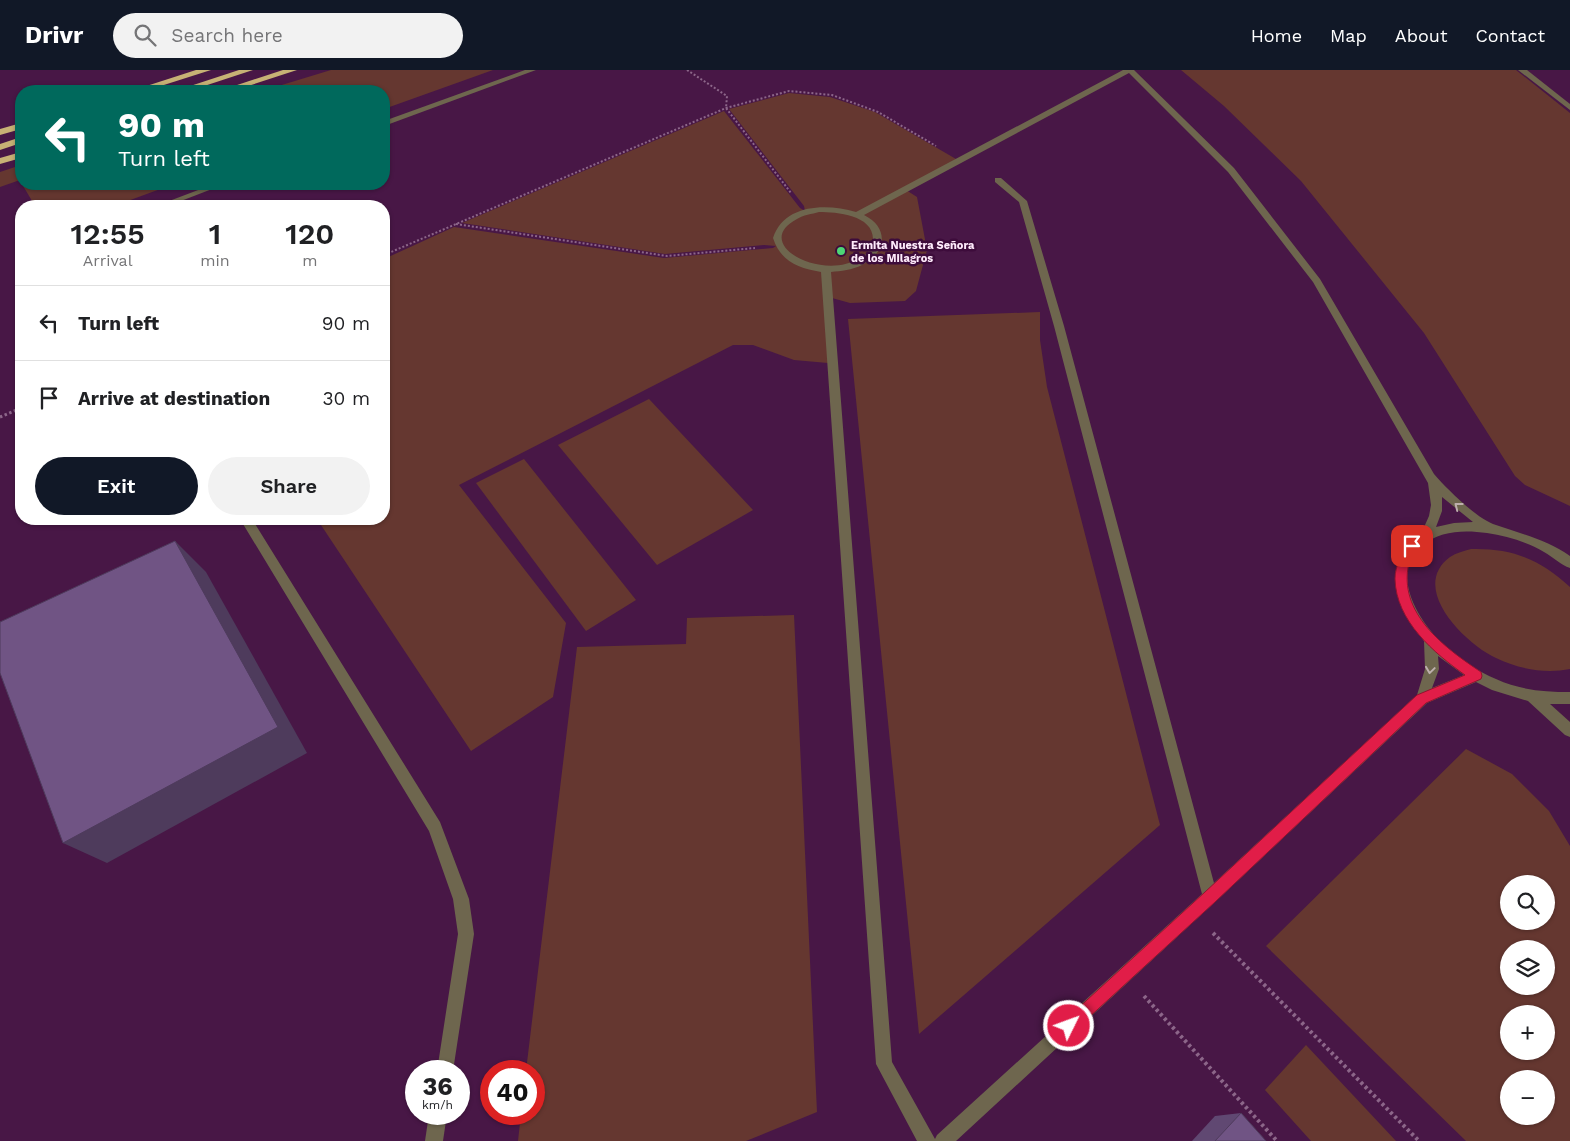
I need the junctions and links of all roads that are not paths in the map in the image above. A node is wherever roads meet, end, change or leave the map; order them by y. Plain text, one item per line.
1 (206, 70) edge
2 (248, 70) edge
3 (292, 70) edge
4 (532, 70) edge
5 (1129, 70) edge
6 (1522, 70) edge
7 (156, 85) edge
8 (199, 85) edge
9 (243, 85) edge
10 (1570, 108) edge
11 (390, 122) edge
12 (15, 128) edge
13 (0, 132) edge
14 (15, 142) edge
15 (0, 147) edge
16 (15, 157) edge
17 (0, 161) edge
18 (998, 180) dead end
19 (204, 190) edge
20 (177, 200) edge
21 (857, 215) junction
22 (826, 270) junction
23 (1430, 477) junction
24 (250, 525) edge
25 (1491, 529) junction
26 (1426, 536) junction
27 (1564, 556) edge
28 (1570, 563) edge
29 (1430, 639) junction
30 (1476, 676) junction
31 (1533, 697) junction
32 (1570, 698) edge
33 (1422, 699) junction
34 (1570, 731) edge
35 (1210, 897) junction
36 (447, 1060) edge
37 (436, 1125) edge
38 (434, 1141) edge
39 (927, 1141) edge
40 (942, 1141) edge

1 - 7 highway
2 - 8 highway
3 - 9 highway
4 - 11 street
5 - 21 street
5 - 23 street
6 - 10 street
12 - 13 highway
14 - 15 highway
16 - 17 highway
18 - 35 street
19 - 20 street
21 - 22 street
21 - 22 street
22 - 39 street
25 -> 23 street
23 - 26 street
24 - 36 street
25 - 26 street
25 - 27 street
26 - 29 street
27 - 28 street
29 - 30 street
29 -> 33 street
30 - 31 street
30 - 33 street
31 - 32 street
31 - 34 street
33 - 35 street
35 - 40 street
37 - 38 street

